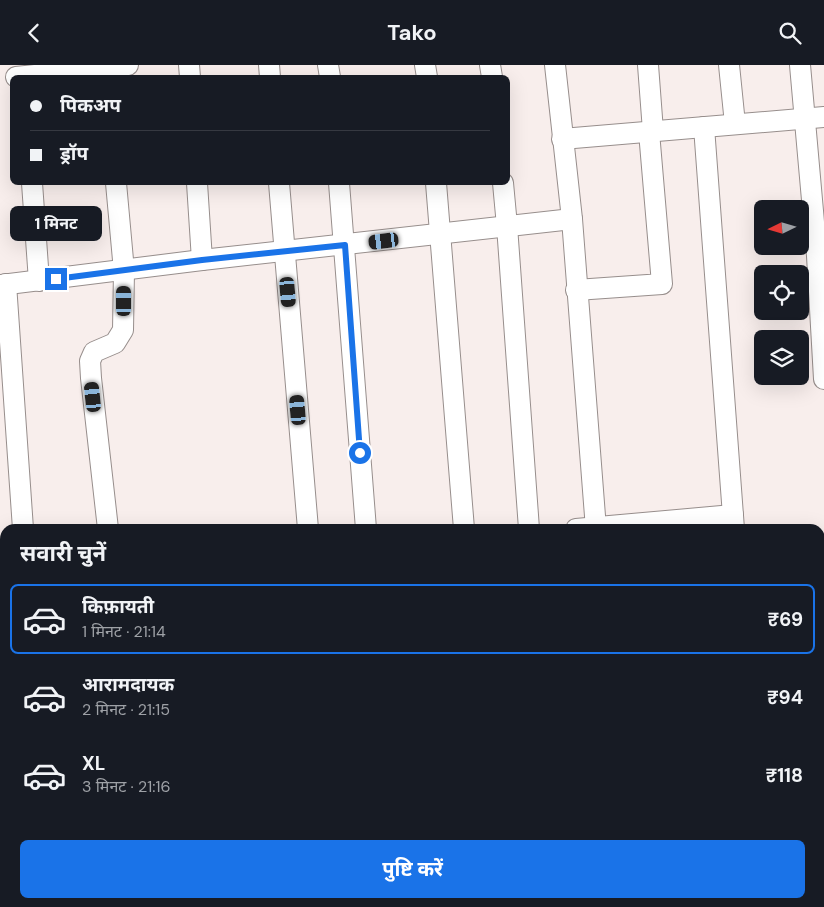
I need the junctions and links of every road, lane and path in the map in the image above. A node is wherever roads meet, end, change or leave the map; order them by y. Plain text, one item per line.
1 (128, 65) edge
2 (555, 65) edge
3 (648, 65) edge
4 (729, 65) edge
5 (800, 65) edge
6 (105, 70) edge
7 (20, 75) edge
8 (814, 117) edge
9 (735, 124) junction
10 (704, 127) junction
11 (651, 132) junction
12 (562, 139) junction
13 (32, 185) edge
14 (116, 185) edge
15 (196, 185) edge
16 (279, 185) edge
17 (339, 185) edge
18 (436, 185) edge
19 (503, 185) edge
20 (572, 219) junction
21 (507, 227) junction
22 (441, 234) junction
23 (345, 245) junction
24 (285, 252) junction
25 (820, 256) edge
26 (202, 260) junction
27 (124, 271) junction
28 (39, 281) junction
29 (3, 285) edge
30 (576, 290) junction
31 (824, 379) edge
32 (7, 400) edge
33 (734, 522) edge
34 (22, 524) edge
35 (107, 524) edge
36 (308, 524) edge
37 (366, 524) edge
38 (464, 524) edge
39 (528, 524) edge
40 (589, 524) edge
41 (680, 524) edge

1 - 6 street
2 - 12 street
3 - 11 street
4 - 9 street
5 - 8 street
6 - 7 street
8 - 9 street
8 - 25 street
9 - 10 street
10 - 11 street
10 - 33 street
11 - 12 street
11 - 30 street
12 - 20 street
13 - 28 street
14 - 27 street
15 - 26 street
16 - 24 street
17 - 23 street
18 - 22 street
19 - 21 street
20 - 21 street
20 - 30 street
21 - 22 street
21 - 39 street
22 - 23 street
22 - 38 street
23 - 24 street
23 - 37 street
24 - 26 street
24 - 36 street
25 - 31 street
26 - 27 street
27 - 28 street
27 - 35 street
28 - 29 street
29 - 32 street
30 - 40 street
32 - 34 street
33 - 41 street

